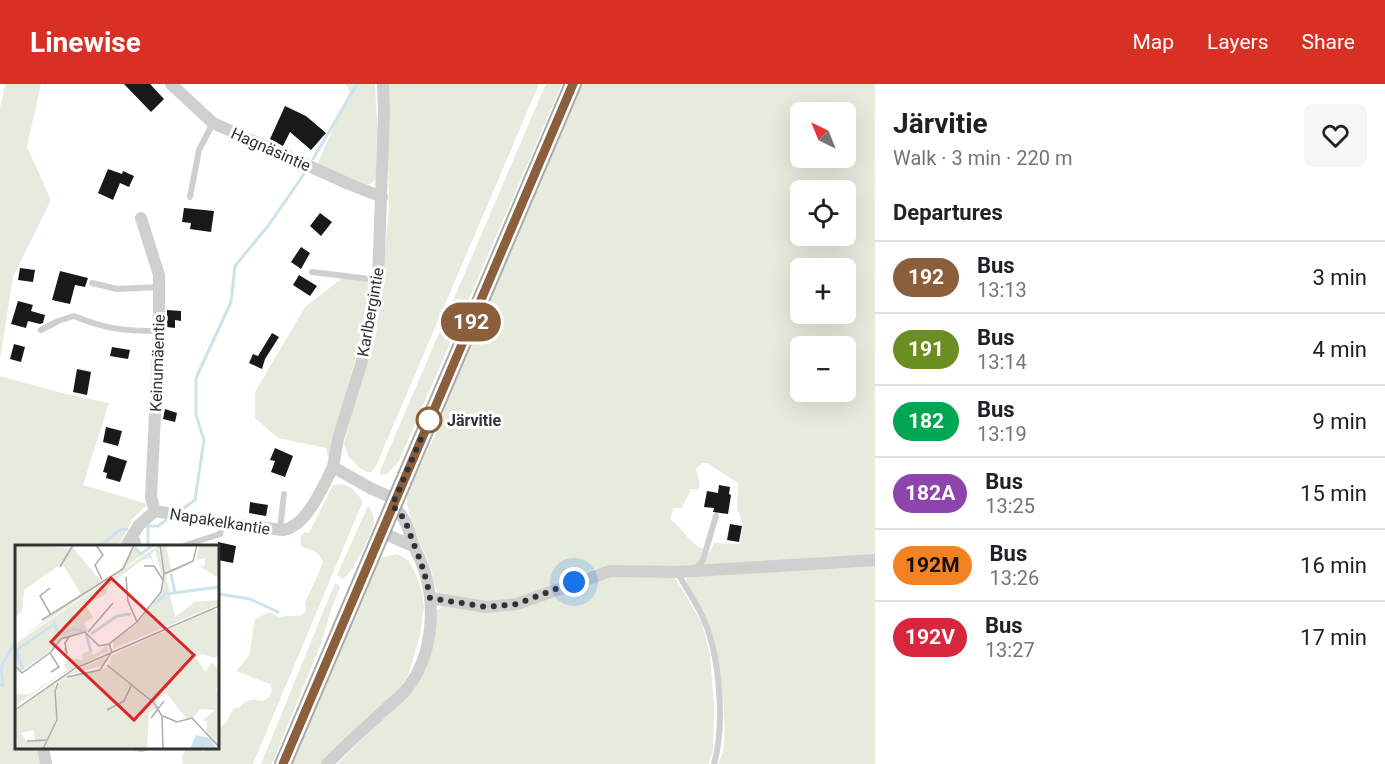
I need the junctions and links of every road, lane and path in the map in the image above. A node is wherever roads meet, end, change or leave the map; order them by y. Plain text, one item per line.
1 (171, 84) edge
2 (382, 84) edge
3 (573, 84) edge
4 (213, 123) junction
5 (190, 197) dead end
6 (382, 197) junction
7 (141, 218) dead end
8 (312, 272) dead end
9 (378, 280) junction
10 (92, 283) dead end
11 (159, 287) junction
12 (41, 330) dead end
13 (159, 331) junction
14 (333, 467) junction
15 (284, 494) dead end
16 (393, 502) junction
17 (155, 511) junction
18 (716, 516) dead end
19 (223, 523) junction
20 (280, 530) junction
21 (135, 532) junction
22 (381, 532) junction
23 (127, 545) edge
24 (139, 545) edge
25 (186, 545) edge
26 (415, 547) junction
27 (875, 560) edge
28 (693, 571) junction
29 (678, 572) junction
30 (430, 598) junction
31 (43, 749) edge
32 (46, 764) edge
33 (283, 764) edge
34 (327, 764) edge
35 (714, 764) edge

1 - 4 street, Hagnäsintie
2 - 6 street, Karlbergintie
3 - 16 main road
4 - 5 lane
4 - 6 street, Hagnäsintie
6 - 9 street, Karlbergintie
7 - 11 street, Keinumäentie
8 - 9 lane
9 - 14 street, Karlbergintie
10 - 11 lane
11 - 13 street, Keinumäentie
12 - 13 lane
13 - 17 street, Keinumäentie
14 - 16 street
14 - 20 street, Napakelkantie
15 - 20 lane
16 - 22 main road
16 - 26 street
17 - 19 street, Napakelkantie
17 - 21 street, Napakelkantie
18 - 28 lane
19 - 20 street, Napakelkantie
19 - 25 lane
21 - 23 street, Napakelkantie
21 - 24 lane
22 - 26 street
22 - 33 main road
26 - 30 street
27 - 28 street
28 - 29 street
29 - 30 street
29 - 35 lane
30 - 34 street
31 - 32 street

